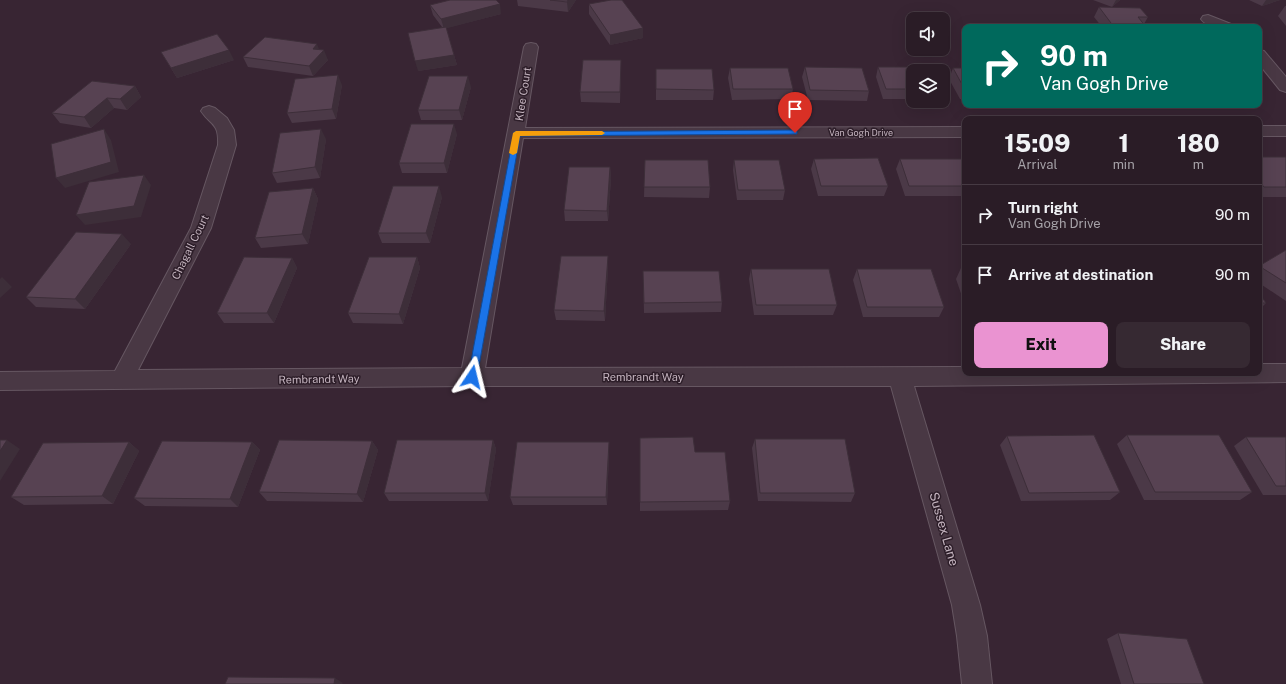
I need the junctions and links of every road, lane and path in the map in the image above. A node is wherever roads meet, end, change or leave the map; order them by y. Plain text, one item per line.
1 (1208, 19) dead end
2 (1219, 24) edge
3 (531, 47) dead end
4 (1262, 58) edge
5 (1286, 87) edge
6 (209, 111) dead end
7 (1262, 131) edge
8 (1286, 131) edge
9 (962, 132) edge
10 (516, 133) junction
11 (1262, 373) edge
12 (1286, 373) edge
13 (996, 376) edge
14 (472, 377) junction
15 (900, 377) junction
16 (0, 381) edge
17 (121, 381) junction
18 (977, 684) edge

1 - 2 street
3 - 10 street, Klee Court
4 - 5 street
6 - 17 street, Chagall Court
7 - 8 street
9 - 10 street, Van Gogh Drive
10 - 14 street, Klee Court
11 - 12 street, Rembrandt Way
13 - 15 street, Rembrandt Way
14 - 15 street, Rembrandt Way
14 - 17 street, Rembrandt Way
15 - 18 street, Sussex Lane
16 - 17 street, Rembrandt Way

